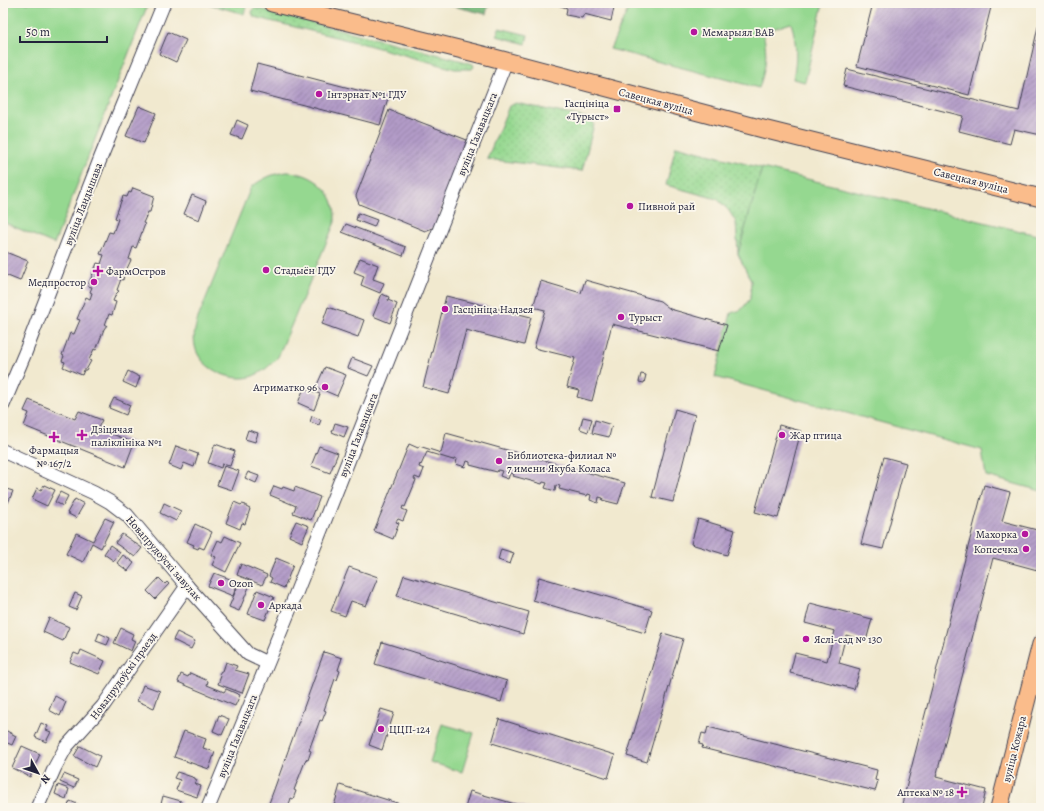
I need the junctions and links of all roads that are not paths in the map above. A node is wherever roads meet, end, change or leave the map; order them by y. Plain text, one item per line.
1 (164, 3) edge
2 (272, 3) edge
3 (506, 61) junction
4 (1041, 198) edge
5 (3, 405) edge
6 (3, 451) edge
7 (187, 586) junction
8 (1041, 644) edge
9 (267, 663) junction
10 (37, 808) edge
11 (208, 808) edge
12 (999, 808) edge

1 - 5 street, вуліца Ландышава
2 - 3 main road, Савецкая вуліца
3 - 4 main road, Савецкая вуліца
3 - 9 street, вуліца Галавацкага
6 - 7 street, Новапрудоўскі завулак
7 - 9 street, Новапрудоўскі завулак
7 - 10 street, Новапрудоўскі праезд
8 - 12 main road, вуліца Кожара
9 - 11 street, вуліца Галавацкага

